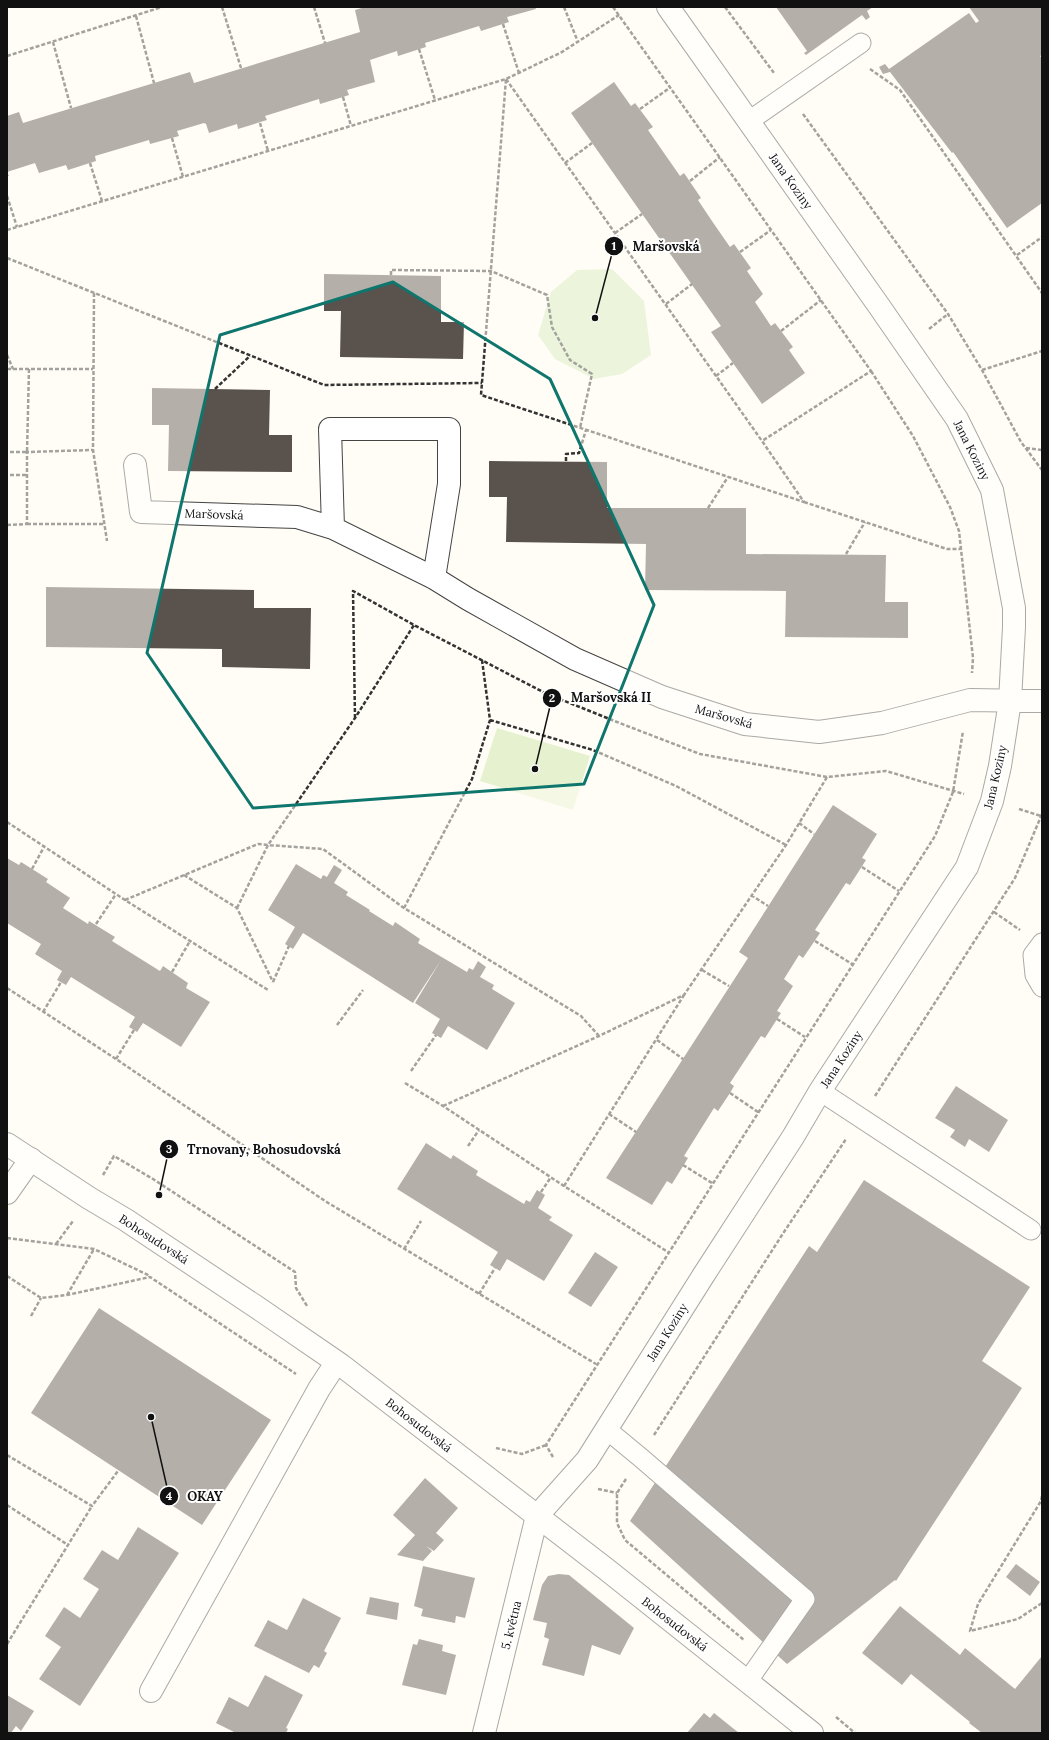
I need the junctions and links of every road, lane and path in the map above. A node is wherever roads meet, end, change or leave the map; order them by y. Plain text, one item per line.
1 (162, 7) edge
2 (222, 7) edge
3 (314, 7) edge
4 (564, 7) edge
5 (614, 7) edge
6 (668, 7) edge
7 (725, 7) edge
8 (619, 15) junction
9 (136, 16) junction
10 (503, 24) dead end
11 (53, 42) junction
12 (578, 42) junction
13 (325, 43) dead end
14 (853, 48) joint
15 (419, 49) dead end
16 (7, 56) edge
17 (242, 68) dead end
18 (518, 73) junction
19 (506, 79) junction
20 (154, 83) dead end
21 (671, 87) junction
22 (789, 94) junction
23 (343, 97) dead end
24 (436, 100) junction
25 (71, 108) dead end
26 (640, 109) dead end
27 (749, 121) junction
28 (260, 122) dead end
29 (351, 126) junction
30 (172, 138) dead end
31 (592, 143) dead end
32 (268, 151) junction
33 (720, 157) junction
34 (565, 162) junction
35 (90, 163) dead end
36 (183, 177) junction
37 (690, 181) dead end
38 (7, 196) edge
39 (102, 201) junction
40 (642, 214) dead end
41 (17, 228) junction
42 (7, 230) edge
43 (771, 230) junction
44 (615, 233) junction
45 (1042, 237) edge
46 (740, 252) dead end
47 (1017, 255) junction
48 (7, 258) edge
49 (491, 271) junction
50 (391, 275) dead end
51 (692, 284) dead end
52 (94, 293) junction
53 (1042, 293) edge
54 (821, 300) junction
55 (666, 304) junction
56 (948, 314) junction
57 (781, 331) dead end
58 (924, 333) dead end
59 (1042, 350) edge
60 (7, 355) edge
61 (250, 356) junction
62 (733, 363) dead end
63 (7, 369) edge
64 (13, 369) junction
65 (29, 369) junction
66 (93, 369) junction
67 (982, 370) junction
68 (871, 371) junction
69 (716, 376) junction
70 (482, 383) junction
71 (215, 389) dead end
72 (580, 428) junction
73 (586, 430) junction
74 (762, 441) junction
75 (1026, 448) junction
76 (93, 450) junction
77 (1042, 450) edge
78 (10, 452) dead end
79 (27, 452) junction
80 (566, 461) dead end
81 (135, 465) dead end
82 (1042, 470) edge
83 (10, 475) dead end
84 (27, 475) junction
85 (728, 477) junction
86 (804, 502) junction
87 (708, 508) dead end
88 (865, 522) junction
89 (27, 524) junction
90 (105, 524) junction
91 (7, 525) edge
92 (333, 528) junction
93 (107, 541) dead end
94 (961, 549) junction
95 (846, 554) dead end
96 (434, 578) junction
97 (414, 625) junction
98 (482, 659) junction
99 (970, 700) junction
100 (1010, 701) junction
101 (1042, 701) edge
102 (355, 718) junction
103 (490, 720) junction
104 (827, 777) junction
105 (953, 792) junction
106 (1042, 814) edge
107 (7, 822) edge
108 (799, 823) junction
109 (814, 834) dead end
110 (268, 845) junction
111 (786, 845) junction
112 (44, 847) junction
113 (862, 867) dead end
114 (32, 869) dead end
115 (184, 875) junction
116 (899, 891) junction
117 (116, 894) junction
118 (752, 894) junction
119 (125, 900) junction
120 (768, 906) dead end
121 (237, 908) junction
122 (404, 908) junction
123 (994, 912) junction
124 (96, 924) dead end
125 (1025, 933) dead end
126 (190, 941) junction
127 (815, 941) dead end
128 (1042, 943) edge
129 (289, 946) dead end
130 (852, 964) junction
131 (702, 970) junction
132 (172, 972) dead end
133 (60, 982) dead end
134 (730, 986) dead end
135 (1042, 987) edge
136 (7, 988) edge
137 (268, 990) dead end
138 (363, 990) dead end
139 (684, 995) junction
140 (43, 1012) junction
141 (777, 1019) dead end
142 (338, 1025) dead end
143 (134, 1030) dead end
144 (436, 1035) dead end
145 (599, 1036) junction
146 (806, 1037) junction
147 (657, 1040) junction
148 (116, 1059) junction
149 (683, 1059) dead end
150 (411, 1071) dead end
151 (405, 1083) dead end
152 (820, 1090) junction
153 (730, 1093) dead end
154 (443, 1106) junction
155 (758, 1112) junction
156 (609, 1114) junction
157 (860, 1117) junction
158 (479, 1130) junction
159 (636, 1132) dead end
160 (7, 1144) edge
161 (468, 1146) dead end
162 (31, 1159) junction
163 (683, 1165) dead end
164 (551, 1178) junction
165 (712, 1183) junction
166 (564, 1186) junction
167 (541, 1192) dead end
168 (7, 1193) edge
169 (421, 1221) dead end
170 (1030, 1230) dead end
171 (782, 1235) dead end
172 (7, 1238) edge
173 (94, 1249) junction
174 (404, 1249) junction
175 (668, 1252) junction
176 (495, 1268) dead end
177 (7, 1276) edge
178 (150, 1276) junction
179 (479, 1294) junction
180 (67, 1295) junction
181 (41, 1298) junction
182 (31, 1316) dead end
183 (270, 1357) dead end
184 (336, 1363) junction
185 (606, 1429) junction
186 (7, 1455) edge
187 (118, 1471) dead end
188 (1042, 1496) edge
189 (7, 1504) edge
190 (92, 1506) junction
191 (537, 1516) junction
192 (68, 1545) junction
193 (1042, 1603) edge
194 (7, 1644) edge
195 (747, 1682) junction
196 (151, 1691) dead end
197 (484, 1733) edge
198 (812, 1733) edge

1 - 9 path
2 - 17 path
3 - 13 path
4 - 12 path
5 - 8 path
6 - 27 street, Jana Koziny
7 - 22 path
8 - 12 path
8 - 21 path
9 - 11 path
9 - 20 path
10 - 18 path
11 - 16 path
11 - 25 path
12 - 18 path
14 - 22 lane
14 - 47 path
15 - 24 path
18 - 19 path
19 - 24 path
19 - 34 path
19 - 49 path
21 - 26 path
21 - 33 path
22 - 27 lane
22 - 56 path
23 - 29 path
24 - 29 path
27 - 100 street, Jana Koziny
28 - 32 path
29 - 32 path
30 - 36 path
31 - 34 path
32 - 36 path
33 - 37 path
33 - 43 path
34 - 44 path
35 - 39 path
36 - 39 path
38 - 41 path
39 - 41 path
40 - 44 path
41 - 42 path
43 - 46 path
43 - 54 path
44 - 55 path
45 - 47 path
47 - 53 path
48 - 52 path
49 - 50 path
49 - 70 path
49 - 72 path
51 - 55 path
52 - 61 path
52 - 66 path
54 - 57 path
54 - 68 path
55 - 69 path
56 - 58 path
56 - 67 path
59 - 67 path
60 - 64 path
61 - 70 path
61 - 71 path
62 - 69 path
63 - 64 path
64 - 65 path
65 - 66 path
65 - 79 path
66 - 76 path
67 - 75 path
68 - 74 path
68 - 94 path
69 - 74 path
70 - 72 path
72 - 73 path
73 - 80 path
73 - 85 path
74 - 86 path
75 - 77 path
75 - 82 path
76 - 79 path
76 - 90 path
78 - 79 path
79 - 84 path
81 - 92 street, Maršovská
83 - 84 path
84 - 89 path
85 - 86 path
85 - 87 path
86 - 88 path
88 - 94 path
88 - 95 path
89 - 90 path
89 - 91 path
90 - 93 path
92 - 96 street, Maršovská
92 - 96 street
94 - 99 path
96 - 99 street, Maršovská
97 - 98 path
97 - 102 path
97 - 102 path
98 - 103 path
98 - 104 path
99 - 100 street, Maršovská
99 - 105 path
100 - 101 street, Maršovská
100 - 152 street, Jana Koziny
102 - 110 path
103 - 111 path
103 - 122 path
104 - 105 path
104 - 108 path
105 - 116 path
106 - 123 path
107 - 112 path
108 - 109 path
108 - 111 path
110 - 115 path
110 - 121 path
110 - 122 path
111 - 118 path
112 - 114 path
112 - 117 path
113 - 116 path
115 - 119 path
115 - 121 path
116 - 130 path
117 - 119 path
117 - 124 path
118 - 120 path
118 - 131 path
119 - 126 path
121 - 129 path
122 - 145 path
123 - 125 path
123 - 157 path
126 - 132 path
126 - 137 path
127 - 130 path
128 - 135 lane
130 - 146 path
131 - 134 path
131 - 139 path
133 - 140 path
136 - 140 path
138 - 142 path
139 - 145 path
139 - 147 path
140 - 148 path
141 - 146 path
143 - 148 path
144 - 150 path
145 - 154 path
146 - 155 path
147 - 149 path
147 - 156 path
148 - 174 path
151 - 154 path
152 - 157 lane
152 - 185 street, Jana Koziny
153 - 155 path
154 - 158 path
155 - 165 path
156 - 159 path
156 - 166 path
157 - 170 lane
157 - 171 path
158 - 161 path
158 - 164 path
160 - 162 street, Bohosudovská
162 - 168 street
162 - 184 street, Bohosudovská
163 - 165 path
164 - 166 path
164 - 167 path
165 - 175 path
166 - 175 path
169 - 174 path
172 - 173 path
173 - 178 path
173 - 180 path
174 - 179 path
175 - 179 path
176 - 179 path
177 - 181 path
178 - 180 path
178 - 183 path
180 - 181 path
181 - 182 path
184 - 191 street, Bohosudovská
184 - 196 street
185 - 191 street, Jana Koziny
185 - 195 lane
186 - 190 path
187 - 190 path
188 - 193 path
189 - 192 path
190 - 192 path
191 - 195 street, Bohosudovská
191 - 197 street, 5. května
192 - 194 path
195 - 198 street, Bohosudovská

